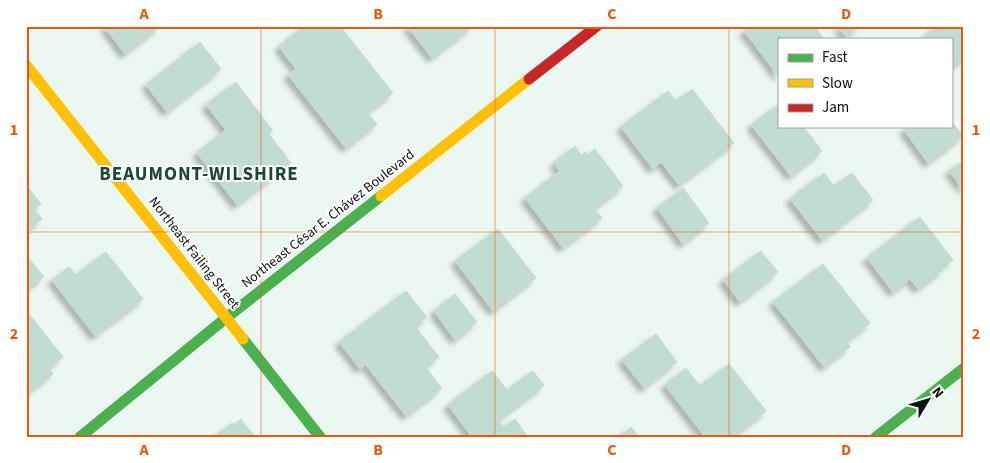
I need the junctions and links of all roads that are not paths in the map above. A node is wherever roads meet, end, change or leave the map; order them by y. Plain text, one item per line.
1 (597, 26) edge
2 (26, 65) edge
3 (226, 318) junction
4 (964, 368) edge
5 (80, 437) edge
6 (320, 437) edge
7 (876, 437) edge

1 - 3 street, Northeast César E. Chávez Boulevard
2 - 3 street, Northeast Failing Street
3 - 5 street, Northeast César E. Chávez Boulevard
3 - 6 street, Northeast Failing Street
4 - 7 street

